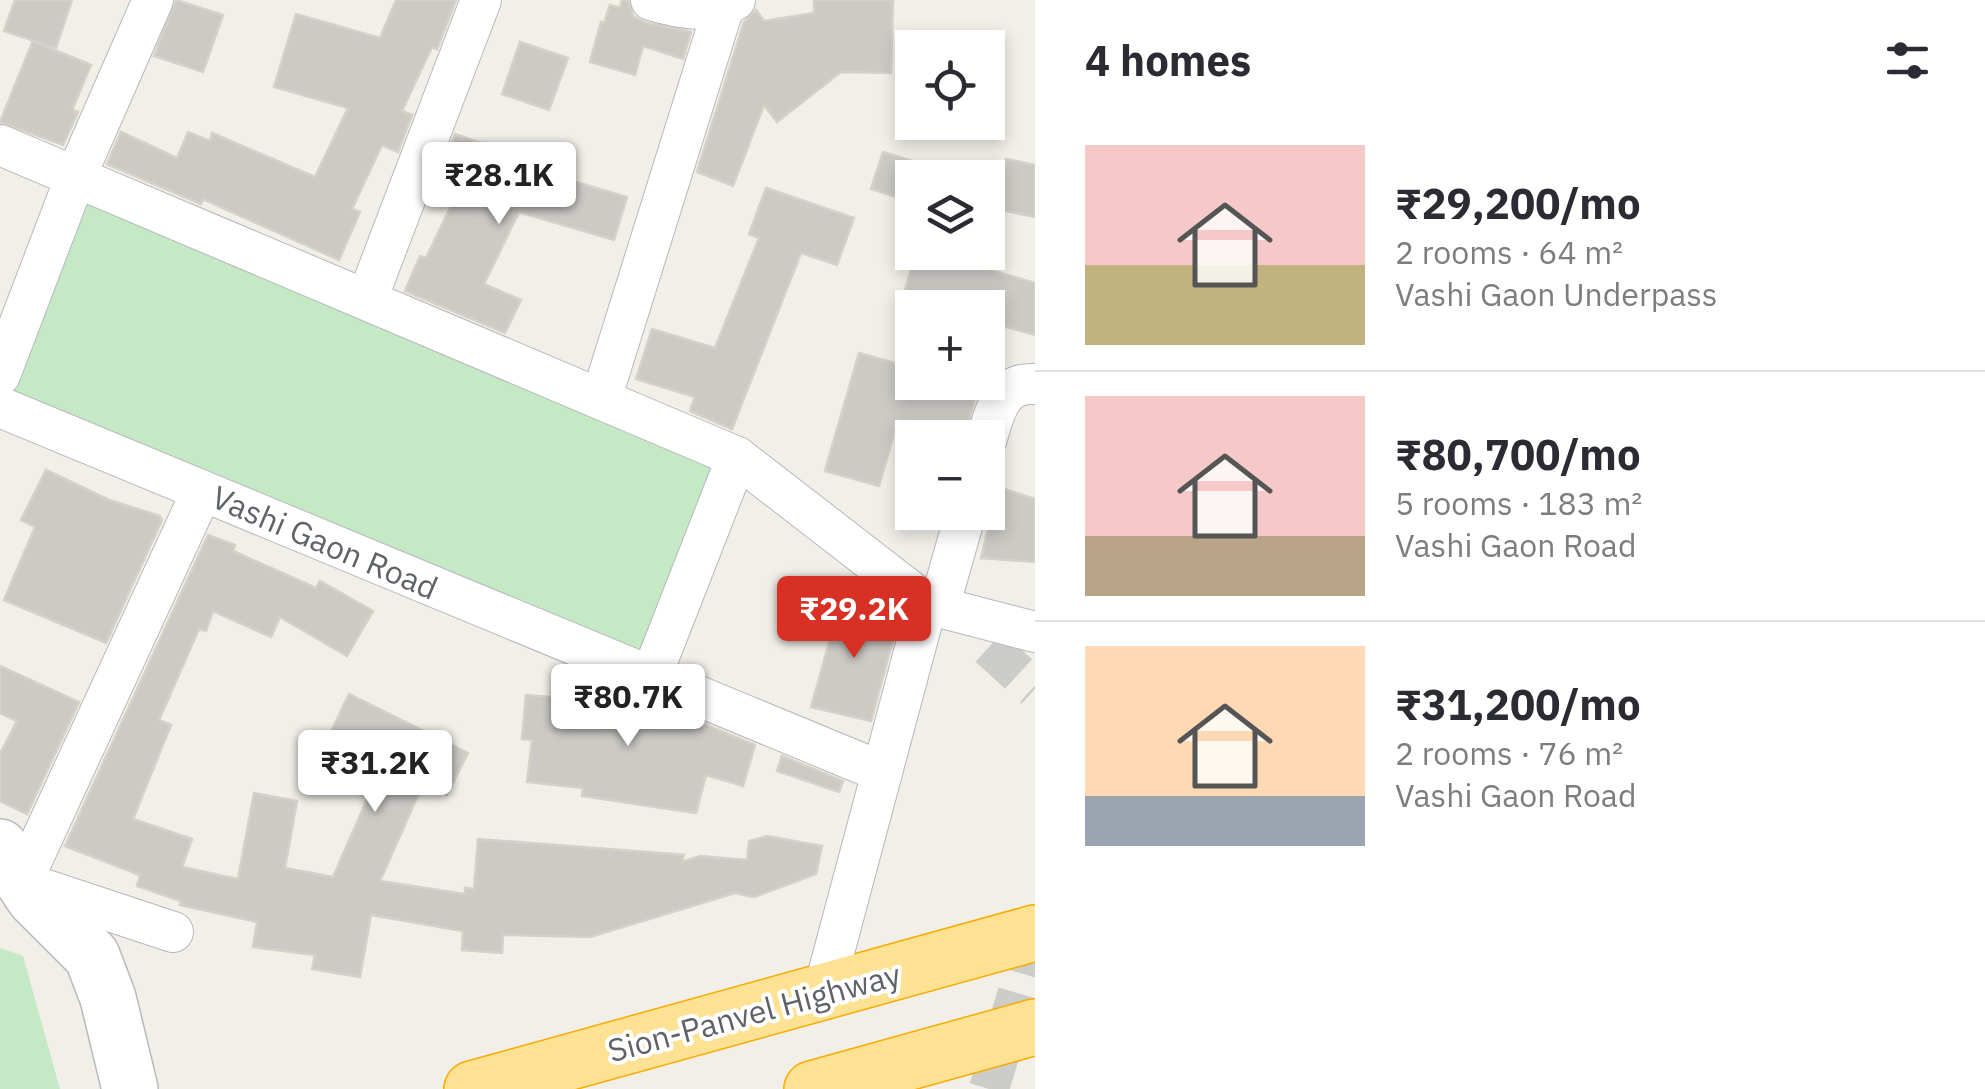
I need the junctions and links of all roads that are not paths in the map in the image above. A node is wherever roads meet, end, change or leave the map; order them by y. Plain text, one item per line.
1 (154, 0) edge
2 (481, 0) edge
3 (651, 0) edge
4 (730, 3) edge
5 (0, 145) edge
6 (76, 176) junction
7 (367, 299) junction
8 (0, 375) edge
9 (1035, 384) edge
10 (601, 399) junction
11 (0, 407) edge
12 (993, 420) edge
13 (737, 458) junction
14 (202, 491) junction
15 (960, 530) edge
16 (933, 605) junction
17 (1035, 632) edge
18 (990, 647) tunnel mouth
19 (651, 677) junction
20 (882, 772) junction
21 (7, 868) edge
22 (172, 932) dead end
23 (1035, 933) edge
24 (824, 993) junction
25 (1035, 1027) edge
26 (130, 1089) edge
27 (472, 1089) edge
28 (812, 1089) edge

1 - 6 street
2 - 7 street
3 - 4 street
4 - 10 street
5 - 6 street
6 - 7 street
6 - 8 street
7 - 10 street
9 - 12 street
10 - 13 street
11 - 14 street, Vashi Gaon Road
13 - 16 street
13 - 19 street
14 - 19 street, Vashi Gaon Road
14 - 21 street
15 - 16 street
16 - 17 street
16 - 18 street
16 - 20 street
19 - 20 street, Vashi Gaon Road
20 - 24 street
21 - 22 street
21 - 26 street
23 - 24 highway, Sion-Panvel Highway
24 - 27 highway, Sion-Panvel Highway
25 - 28 highway

